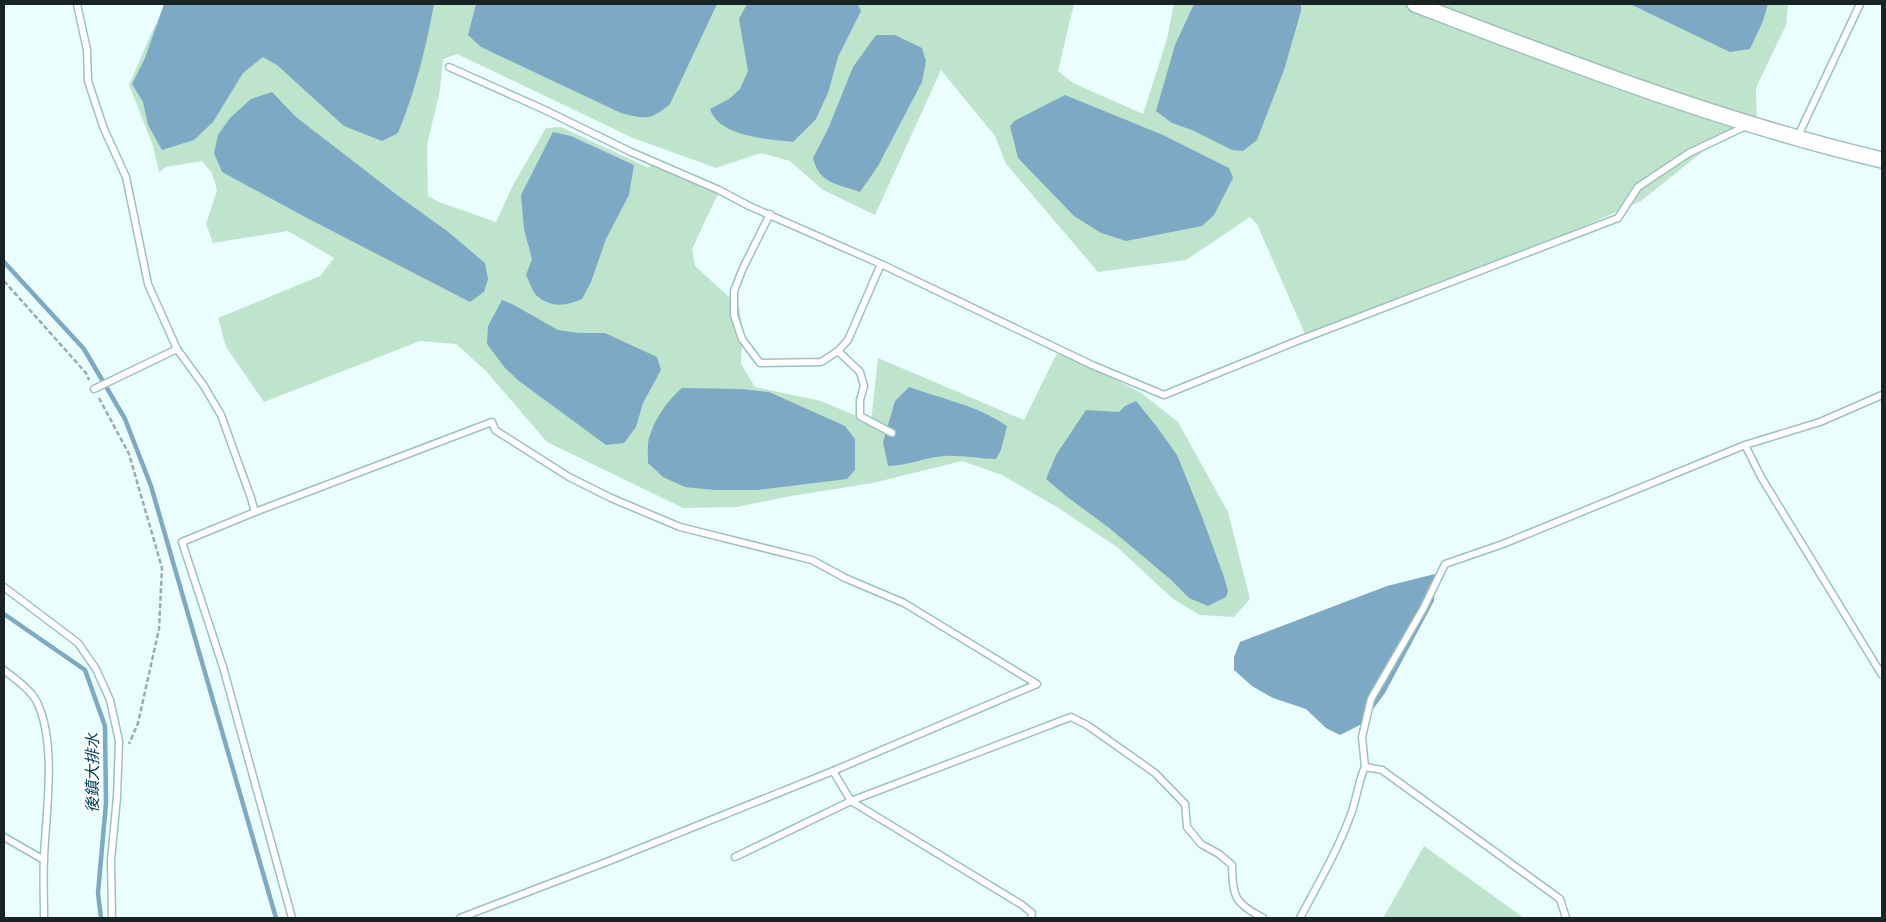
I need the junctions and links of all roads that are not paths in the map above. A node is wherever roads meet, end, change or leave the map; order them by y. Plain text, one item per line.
1 (77, 4) edge
2 (1415, 4) edge
3 (1860, 4) edge
4 (448, 67) dead end
5 (1749, 124) junction
6 (1796, 139) junction
7 (1882, 160) edge
8 (770, 214) junction
9 (881, 264) junction
10 (177, 348) junction
11 (838, 352) junction
12 (94, 389) road end
13 (1882, 395) edge
14 (892, 433) dead end
15 (1745, 445) junction
16 (254, 512) junction
17 (4, 587) edge
18 (4, 670) edge
19 (1882, 675) edge
20 (1365, 766) junction
21 (834, 771) junction
22 (851, 801) junction
23 (4, 837) edge
24 (735, 857) dead end
25 (44, 860) junction
26 (44, 918) edge
27 (112, 918) edge
28 (292, 918) edge
29 (460, 918) edge
30 (1031, 918) edge
31 (1263, 918) edge
32 (1300, 918) edge
33 (1566, 918) edge

1 - 10 lane
2 - 5 street
3 - 6 lane
4 - 8 lane
5 - 6 street
5 - 9 lane
6 - 7 street
8 - 9 lane
8 - 11 lane
9 - 11 lane
10 - 12 lane
10 - 16 lane
11 - 14 lane
13 - 15 lane
15 - 19 lane
15 - 20 lane
16 - 21 lane
16 - 28 lane
17 - 27 lane
18 - 25 lane
20 - 32 lane
20 - 33 lane
21 - 22 lane
21 - 29 lane
22 - 24 lane
22 - 30 lane
22 - 31 lane
23 - 25 lane
25 - 26 lane

